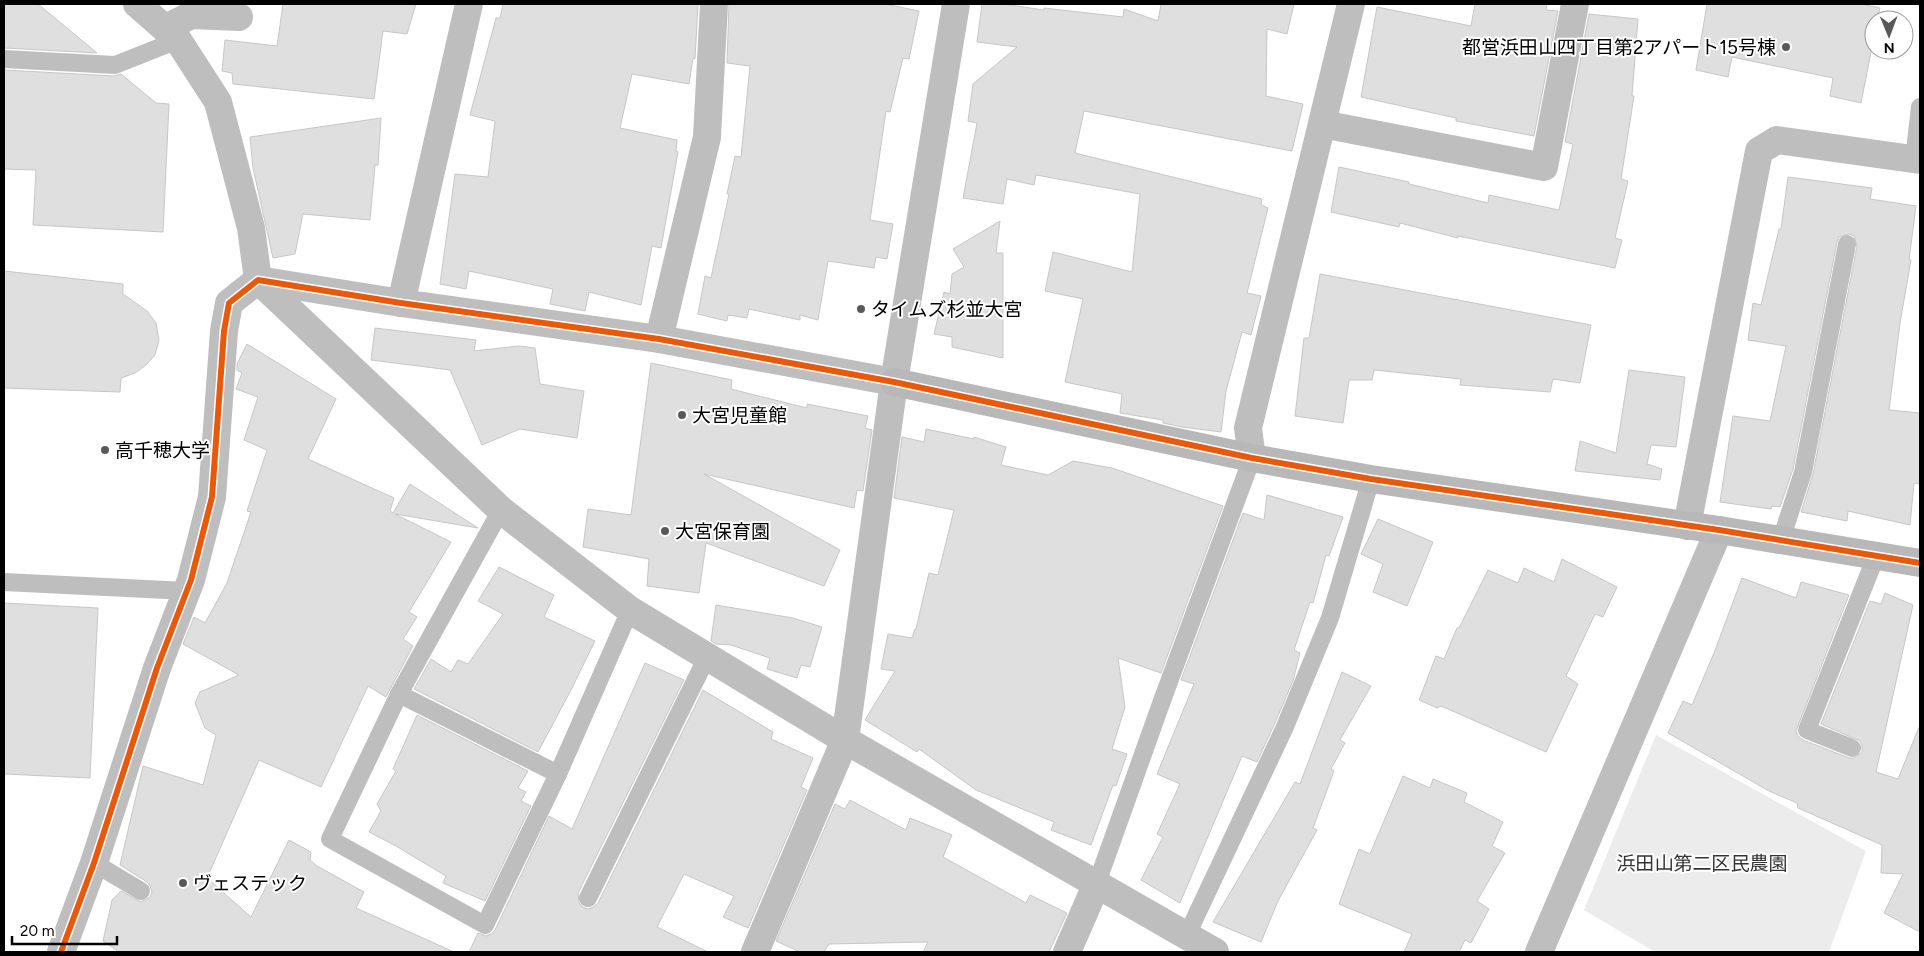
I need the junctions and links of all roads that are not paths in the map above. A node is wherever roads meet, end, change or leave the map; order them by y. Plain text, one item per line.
1 (137, 4) edge
2 (469, 4) edge
3 (714, 4) edge
4 (956, 4) edge
5 (1351, 4) edge
6 (1576, 4) edge
7 (240, 17) dead end
8 (172, 34) junction
9 (4, 59) edge
10 (1920, 107) edge
11 (1322, 124) junction
12 (1917, 159) edge
13 (1848, 244) dead end
14 (258, 280) junction
15 (401, 303) junction
16 (659, 340) junction
17 (894, 382) junction
18 (1252, 458) junction
19 (1371, 479) junction
20 (501, 510) junction
21 (1687, 526) junction
22 (1719, 530) junction
23 (1782, 540) junction
24 (1876, 556) junction
25 (1920, 563) edge
26 (4, 582) edge
27 (187, 591) junction
28 (630, 610) junction
29 (707, 657) junction
30 (399, 694) junction
31 (845, 740) junction
32 (1852, 748) dead end
33 (558, 774) junction
34 (94, 863) junction
35 (1097, 884) junction
36 (141, 892) dead end
37 (588, 898) dead end
38 (1188, 935) junction
39 (61, 952) edge
40 (755, 952) edge
41 (1066, 952) edge
42 (1215, 952) edge
43 (1539, 952) edge

1 - 8 street
2 - 15 street
3 - 16 street
4 - 17 street
5 - 11 street
6 - 11 street
7 - 8 street
8 - 9 lane
8 - 14 street
10 - 12 lane
11 - 18 street
12 - 21 street
13 - 23 lane
14 - 15 street
14 - 20 street
14 - 27 street
15 - 16 street
16 - 17 street
17 - 18 street
17 - 31 street
18 - 19 street
18 - 35 lane
19 - 21 street
19 - 38 lane
20 - 28 street
20 - 30 lane
21 - 22 street
22 - 23 street
22 - 43 street
23 - 24 street
24 - 25 street
24 - 32 lane
26 - 27 lane
27 - 34 street
28 - 29 street
28 - 33 lane
29 - 31 street
29 - 37 lane
30 - 33 lane
30 - 33 lane
31 - 35 street
31 - 40 street
34 - 36 lane
34 - 39 street
35 - 38 street
35 - 41 street
38 - 42 street

